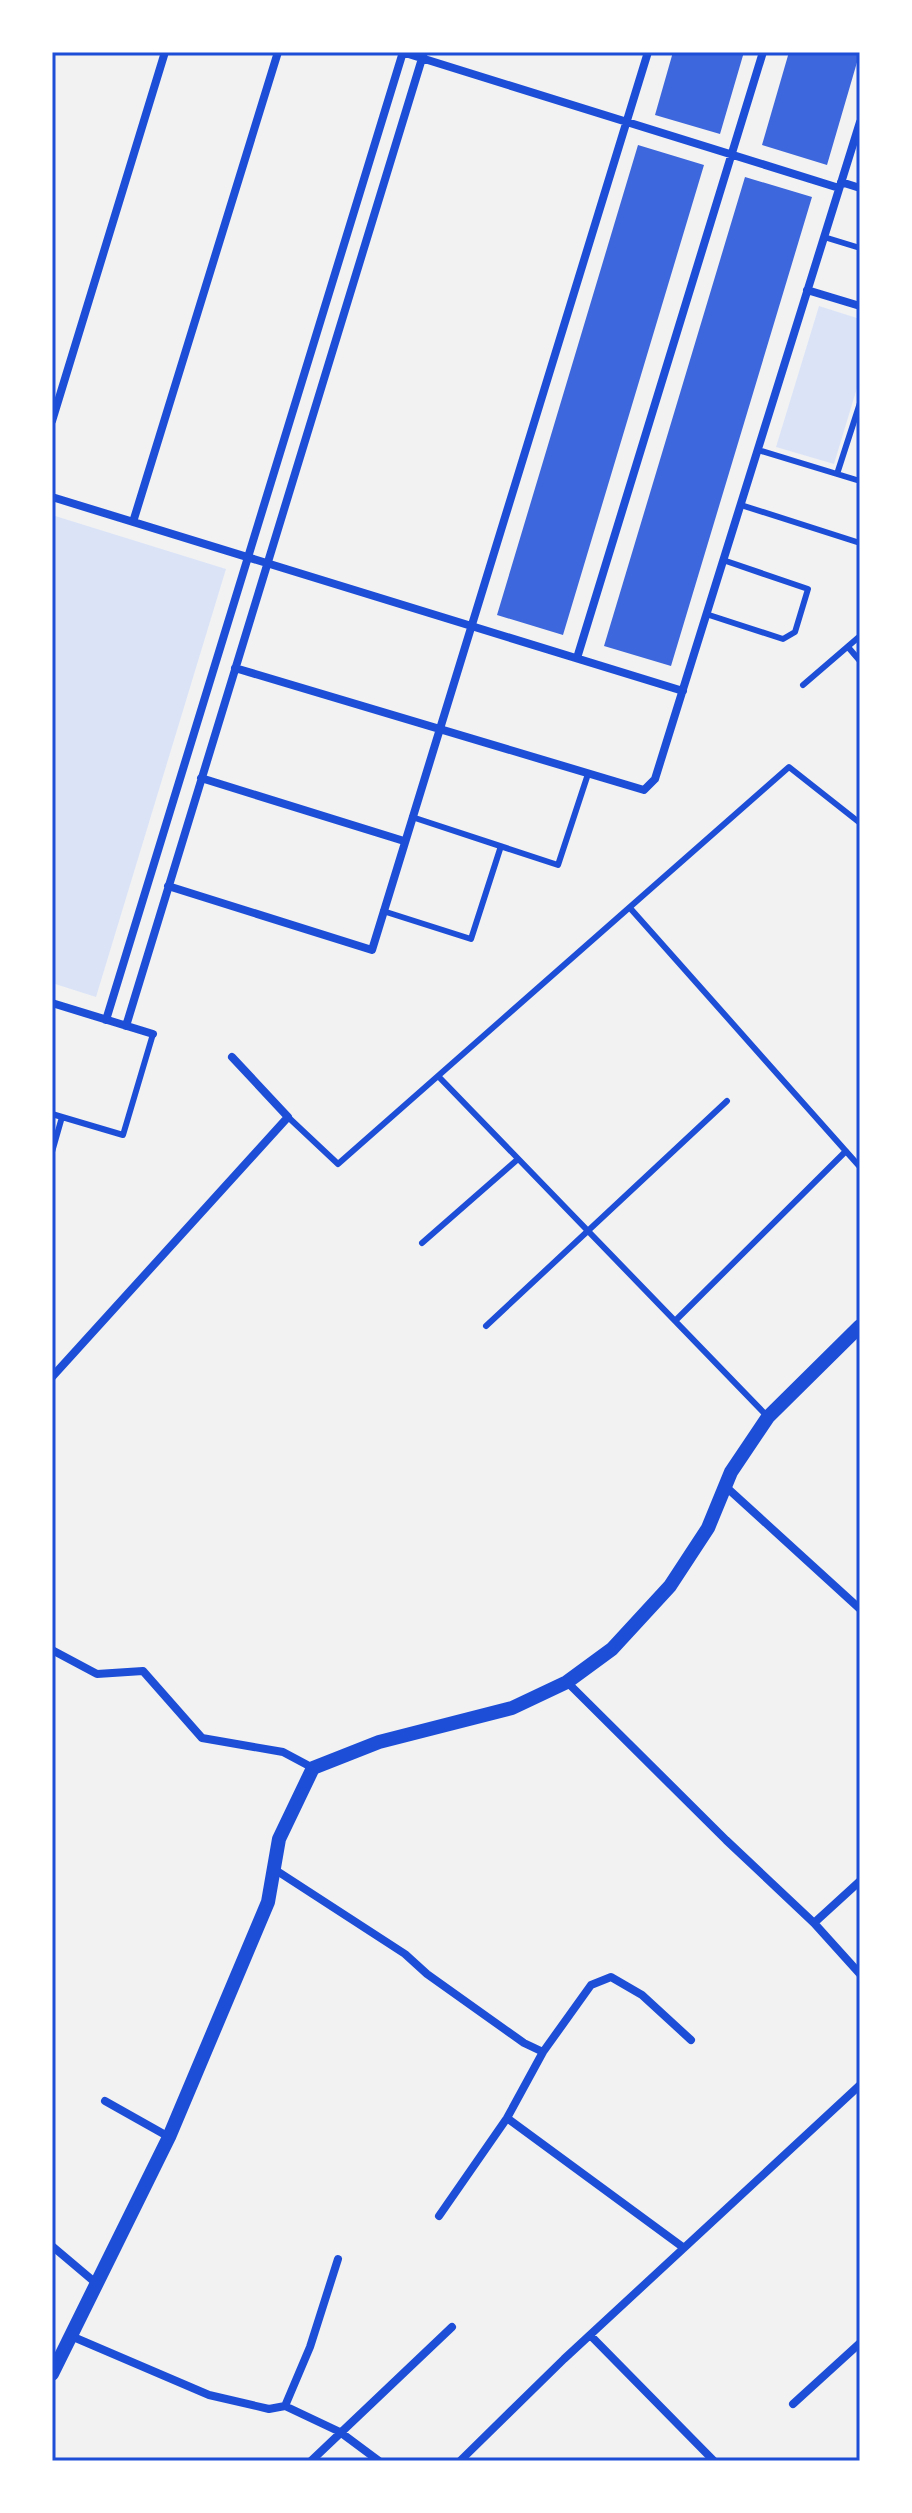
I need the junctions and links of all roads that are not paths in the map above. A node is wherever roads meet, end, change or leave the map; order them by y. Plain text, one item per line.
1 (165, 52) edge
2 (278, 52) edge
3 (403, 52) edge
4 (648, 52) edge
5 (763, 52) edge
6 (423, 55) edge
7 (626, 122) junction
8 (860, 122) edge
9 (732, 154) junction
10 (840, 185) junction
11 (860, 188) edge
12 (824, 237) junction
13 (860, 248) edge
14 (807, 290) junction
15 (860, 306) edge
16 (860, 403) edge
17 (52, 421) edge
18 (857, 421) edge
19 (758, 450) junction
20 (837, 474) junction
21 (860, 481) edge
22 (52, 497) edge
23 (741, 505) junction
24 (133, 522) junction
25 (860, 543) edge
26 (248, 557) junction
27 (723, 560) junction
28 (267, 563) junction
29 (706, 614) junction
30 (470, 625) junction
31 (860, 636) edge
32 (848, 647) junction
33 (577, 658) junction
34 (860, 661) edge
35 (235, 668) junction
36 (803, 685) dead end
37 (683, 691) junction
38 (438, 729) junction
39 (588, 774) junction
40 (201, 778) junction
41 (412, 817) junction
42 (860, 823) edge
43 (404, 841) junction
44 (501, 846) junction
45 (168, 886) junction
46 (630, 908) junction
47 (383, 911) junction
48 (52, 1003) edge
49 (106, 1020) junction
50 (126, 1026) junction
51 (153, 1034) joint
52 (232, 1057) dead end
53 (439, 1077) junction
54 (727, 1101) dead end
55 (52, 1114) edge
56 (62, 1117) junction
57 (288, 1117) junction
58 (846, 1151) junction
59 (52, 1152) edge
60 (518, 1159) junction
61 (860, 1167) edge
62 (588, 1231) junction
63 (422, 1243) dead end
64 (675, 1321) junction
65 (486, 1326) dead end
66 (860, 1326) edge
67 (52, 1377) edge
68 (768, 1417) junction
69 (725, 1486) junction
70 (860, 1609) edge
71 (52, 1650) edge
72 (567, 1682) junction
73 (313, 1768) junction
74 (274, 1869) junction
75 (860, 1881) edge
76 (814, 1923) junction
77 (860, 1974) edge
78 (691, 2040) dead end
79 (543, 2052) junction
80 (860, 2085) edge
81 (105, 2101) dead end
82 (507, 2118) junction
83 (169, 2137) junction
84 (439, 2216) dead end
85 (52, 2246) edge
86 (684, 2248) junction
87 (338, 2259) dead end
88 (97, 2284) junction
89 (452, 2327) dead end
90 (590, 2335) junction
91 (71, 2336) junction
92 (860, 2343) edge
93 (52, 2374) edge
94 (793, 2404) dead end
95 (285, 2406) junction
96 (340, 2432) junction
97 (311, 2461) edge
98 (379, 2461) edge
99 (460, 2461) edge
100 (714, 2461) edge

1 - 17 street
2 - 24 street
3 - 6 street
3 - 26 street
4 - 7 street
5 - 9 street
6 - 7 street
6 - 28 street
7 - 9 street
7 - 30 street
8 - 10 street
9 - 10 street
9 - 33 street
10 - 11 street
10 - 12 street
12 - 13 lane
12 - 14 street
14 - 15 street
14 - 19 street
16 - 18 lane
18 - 20 lane
19 - 20 lane
19 - 23 street
20 - 21 lane
22 - 24 street
23 - 25 lane
23 - 27 street
24 - 26 street
26 - 28 street
26 - 49 street
27 - 29 street
27 - 29 lane
28 - 30 street
28 - 35 street
29 - 37 street
30 - 33 street
30 - 38 street
31 - 32 lane
32 - 34 lane
32 - 36 lane
33 - 37 street
35 - 38 street
35 - 40 street
37 - 39 street
38 - 39 street
38 - 41 street
39 - 44 lane
40 - 43 street
40 - 45 street
41 - 43 street
41 - 44 lane
42 - 46 lane
43 - 47 street
44 - 47 lane
45 - 47 street
45 - 50 street
46 - 53 lane
46 - 58 lane
48 - 49 street
49 - 50 street
50 - 51 street
51 - 56 lane
52 - 57 street
53 - 57 lane
53 - 60 lane
54 - 62 lane
55 - 56 lane
56 - 59 lane
57 - 67 street
58 - 61 lane
58 - 64 lane
60 - 62 lane
60 - 63 lane
62 - 64 lane
62 - 65 lane
64 - 68 lane
66 - 68 street
68 - 69 street
69 - 70 street
69 - 72 street
71 - 73 street
72 - 73 street
72 - 76 street
73 - 74 street
74 - 79 street
74 - 83 street
75 - 76 street
76 - 77 street
78 - 79 street
79 - 82 street
80 - 86 street
81 - 83 street
82 - 84 street
82 - 86 street
83 - 88 street
85 - 88 street
86 - 90 street
87 - 95 street
88 - 91 street
89 - 96 street
90 - 99 street
90 - 100 street
91 - 93 street
91 - 95 street
92 - 94 street
95 - 96 street
96 - 97 street
96 - 98 street

